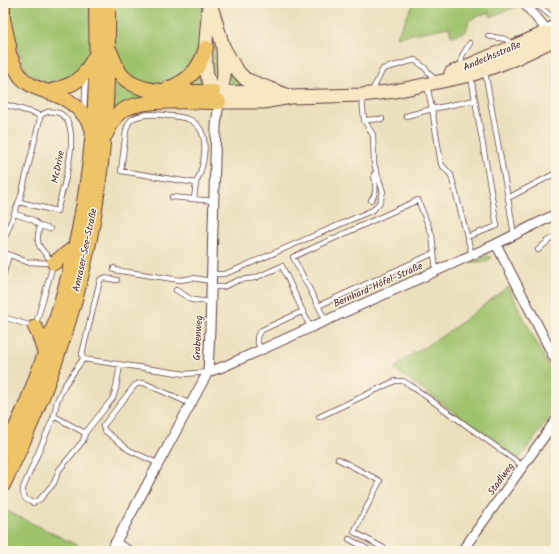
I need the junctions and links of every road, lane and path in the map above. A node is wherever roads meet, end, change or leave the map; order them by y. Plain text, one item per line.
1 (96, 3) edge
2 (108, 3) edge
3 (210, 3) edge
4 (524, 3) edge
5 (535, 3) edge
6 (4, 4) edge
7 (556, 20) edge
8 (554, 33) edge
9 (488, 36) dead end
10 (3, 38) edge
11 (470, 43) dead end
12 (108, 45) junction
13 (223, 46) junction
14 (515, 46) junction
15 (528, 46) junction
16 (206, 48) junction
17 (556, 48) edge
18 (97, 55) junction
19 (12, 58) junction
20 (484, 70) junction
21 (87, 71) junction
22 (466, 72) junction
23 (431, 82) junction
24 (162, 91) junction
25 (48, 92) junction
26 (222, 94) junction
27 (366, 95) junction
28 (291, 97) junction
29 (475, 100) junction
30 (3, 104) edge
31 (432, 109) junction
32 (84, 114) junction
33 (406, 116) dead end
34 (39, 117) junction
35 (382, 119) dead end
36 (364, 120) junction
37 (93, 130) junction
38 (102, 145) junction
39 (374, 164) junction
40 (556, 173) edge
41 (196, 183) junction
42 (172, 197) dead end
43 (508, 198) junction
44 (194, 199) junction
45 (371, 200) dead end
46 (214, 201) junction
47 (19, 202) junction
48 (15, 214) junction
49 (555, 217) edge
50 (40, 226) junction
51 (50, 229) dead end
52 (514, 235) junction
53 (556, 236) edge
54 (467, 237) junction
55 (3, 242) edge
56 (496, 244) junction
57 (75, 247) junction
58 (538, 250) dead end
59 (3, 252) edge
60 (434, 253) junction
61 (9, 255) junction
62 (472, 255) junction
63 (54, 263) junction
64 (114, 268) dead end
65 (436, 272) junction
66 (3, 276) edge
67 (117, 280) dead end
68 (212, 281) junction
69 (176, 290) dead end
70 (211, 302) junction
71 (318, 306) junction
72 (303, 311) junction
73 (3, 317) edge
74 (326, 321) junction
75 (35, 327) junction
76 (310, 328) junction
77 (261, 350) junction
78 (45, 354) junction
79 (83, 359) junction
80 (556, 361) edge
81 (120, 365) junction
82 (208, 372) junction
83 (191, 404) junction
84 (54, 416) junction
85 (319, 417) dead end
86 (556, 420) edge
87 (85, 433) junction
88 (3, 455) edge
89 (338, 459) dead end
90 (159, 464) junction
91 (523, 466) junction
92 (3, 485) edge
93 (349, 539) dead end
94 (113, 547) edge
95 (129, 551) edge
96 (371, 551) edge
97 (389, 551) edge
98 (462, 551) edge

1 - 18 main road, Amraser-See-Straße
2 - 12 main road, Amraser-See-Straße
3 - 13 main road
3 - 16 main road
4 - 8 street
5 - 7 lane
6 - 19 main road
8 - 15 main road, Andechsstraße
9 - 14 lane
10 - 19 main road
11 - 22 lane
12 - 24 main road
12 - 38 main road, Amraser-See-Straße
13 - 26 main road
13 - 28 main road
14 - 15 main road, Andechsstraße
14 - 22 main road, Andechsstraße
15 - 17 main road
15 - 20 main road, Andechsstraße
16 - 24 main road
16 - 26 main road
18 - 21 main road
18 - 37 main road, Amraser-See-Straße
19 - 25 main road
20 - 22 main road, Andechsstraße
20 - 43 lane
21 - 25 main road
21 - 32 lane
22 - 23 main road, Andechsstraße
22 - 29 lane
23 - 27 main road, Andechsstraße
23 - 27 lane
23 - 31 lane
24 - 26 main road
25 - 32 main road
26 - 28 main road, Andechsstraße
26 - 28 main road, Andechsstraße
26 - 38 main road
26 - 46 street, Grabenweg
27 - 28 main road, Andechsstraße
27 - 36 lane
29 - 31 lane
29 - 54 lane
30 - 34 lane
31 - 33 lane
31 - 54 lane
32 - 37 main road
34 - 47 lane
34 - 47 lane, McDrive
35 - 36 lane
36 - 39 lane
37 - 57 main road, Amraser-See-Straße
38 - 92 main road, Amraser-See-Straße
39 - 45 lane
39 - 68 lane
40 - 43 lane
41 - 41 lane
41 - 44 lane
42 - 44 lane
43 - 52 lane
44 - 46 lane
46 - 68 street, Grabenweg
47 - 48 lane
48 - 50 lane
48 - 55 lane
49 - 52 street, Bernhard-Höfel-Straße
50 - 51 lane
50 - 63 lane
52 - 56 street, Bernhard-Höfel-Straße
53 - 58 lane
54 - 62 lane
56 - 62 street, Bernhard-Höfel-Straße
56 - 80 street
57 - 63 main road
57 - 78 main road, Amraser-See-Straße
59 - 61 lane
60 - 65 lane
60 - 71 lane
60 - 71 lane
61 - 63 lane
61 - 66 lane
62 - 65 street, Bernhard-Höfel-Straße
63 - 75 lane
64 - 68 lane
65 - 74 street, Bernhard-Höfel-Straße
67 - 79 lane
68 - 70 street, Grabenweg
68 - 72 lane
69 - 70 lane
70 - 82 street, Grabenweg
71 - 74 lane
72 - 76 lane
72 - 77 lane
73 - 75 lane
74 - 76 street, Bernhard-Höfel-Straße
75 - 78 main road
76 - 77 street, Bernhard-Höfel-Straße
77 - 82 street, Bernhard-Höfel-Straße
78 - 88 main road, Amraser-See-Straße
79 - 81 lane
79 - 84 lane
81 - 82 lane
81 - 87 lane
82 - 83 street, Grabenweg
83 - 90 street, Grabenweg
83 - 90 lane
84 - 87 lane
84 - 87 lane
85 - 91 lane
86 - 91 street, Stadlweg
89 - 97 lane
90 - 94 street, Grabenweg
91 - 98 street, Stadlweg
93 - 96 lane
94 - 95 street

